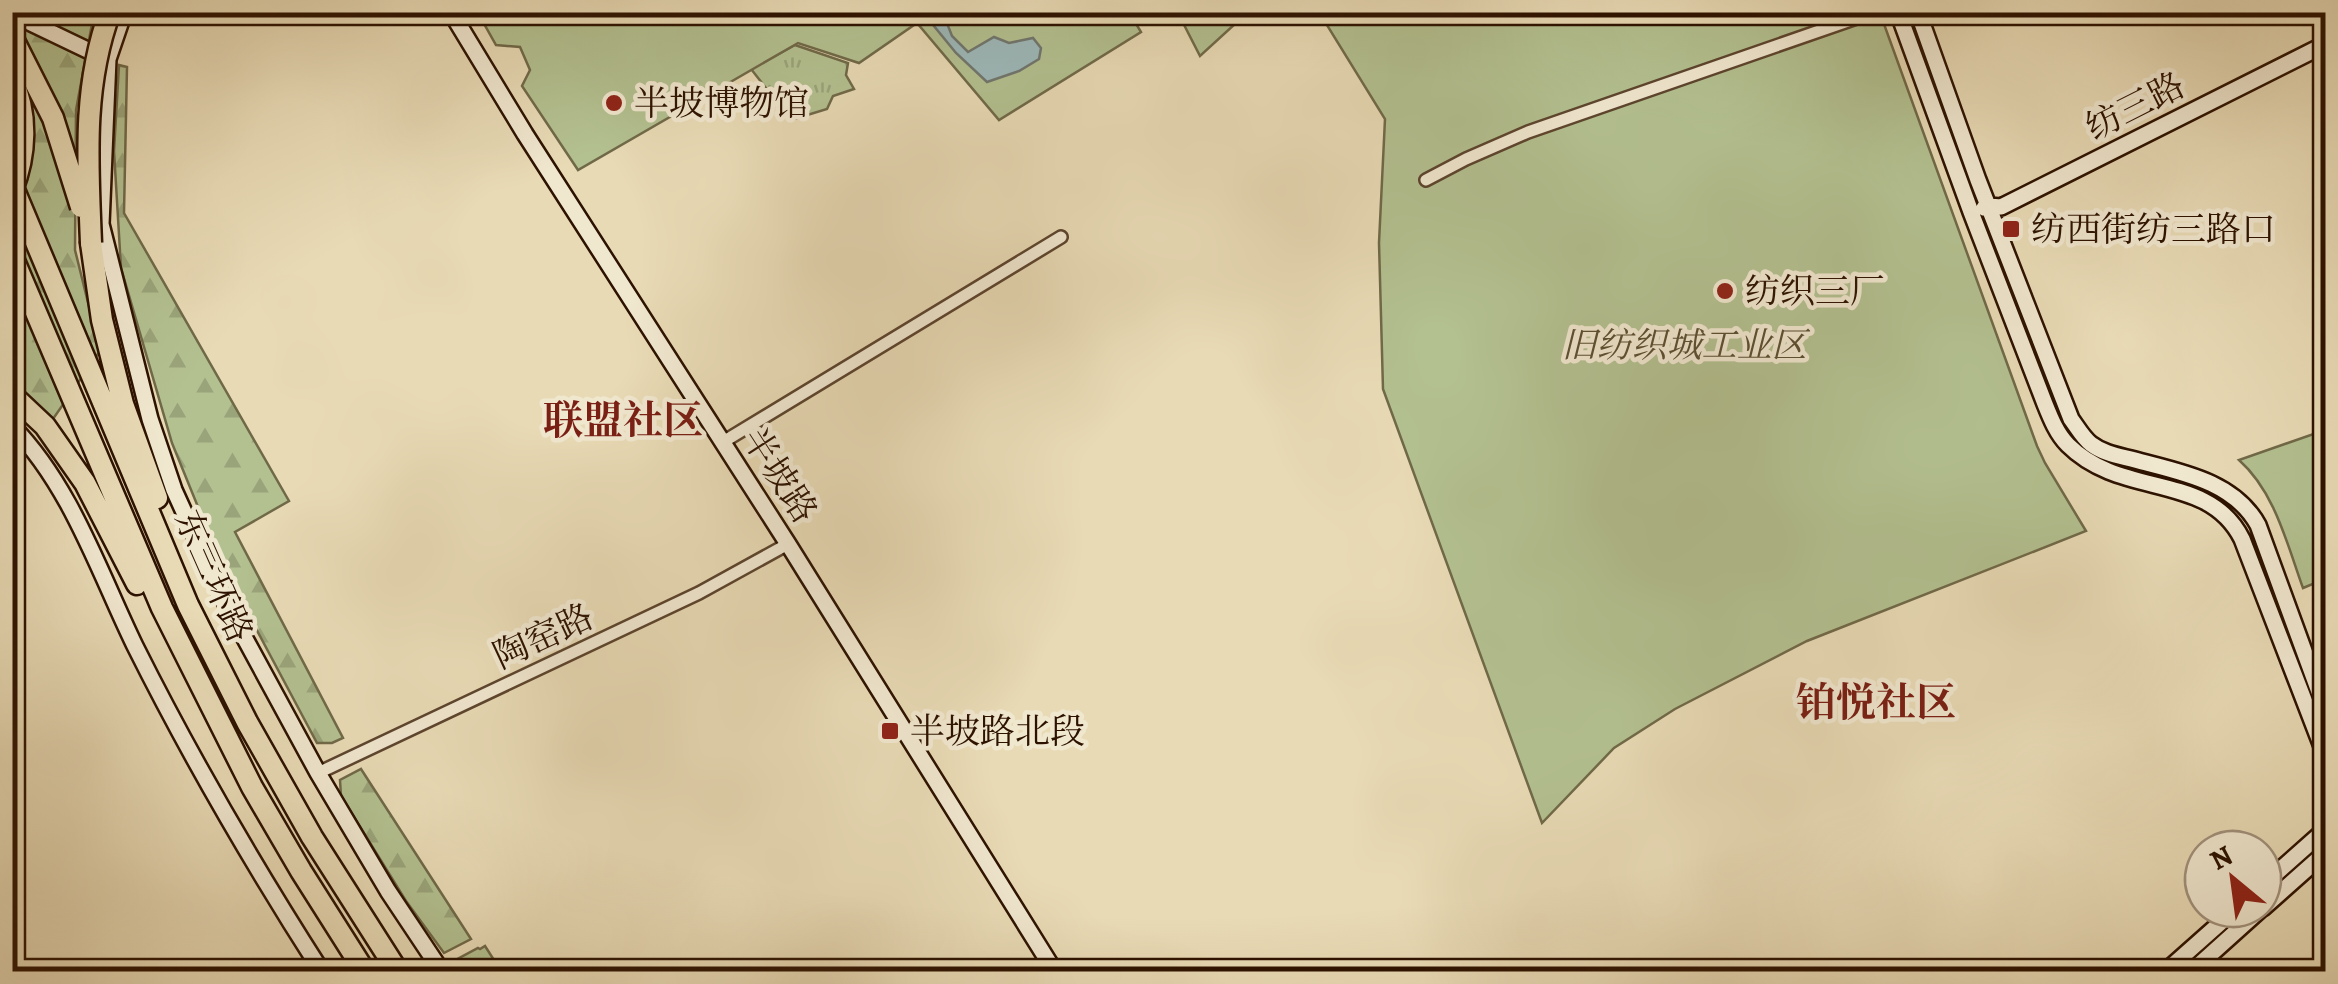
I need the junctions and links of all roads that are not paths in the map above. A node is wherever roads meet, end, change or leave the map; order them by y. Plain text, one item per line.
1 (23, 12) edge
2 (110, 12) edge
3 (124, 12) edge
4 (451, 12) edge
5 (1874, 12) edge
6 (1898, 12) edge
7 (1918, 12) edge
8 (12, 37) edge
9 (2326, 44) edge
10 (108, 59) junction
11 (12, 80) edge
12 (1426, 180) dead end
13 (12, 188) edge
14 (1989, 206) junction
15 (1970, 212) junction
16 (1062, 236) dead end
17 (90, 243) junction
18 (12, 256) edge
19 (12, 286) edge
20 (12, 394) edge
21 (80, 419) junction
22 (12, 426) edge
23 (723, 442) junction
24 (788, 544) junction
25 (188, 605) junction
26 (2326, 712) edge
27 (2326, 757) edge
28 (318, 773) junction
29 (252, 788) junction
30 (2326, 829) edge
31 (2326, 852) edge
32 (2283, 867) edge
33 (2283, 890) edge
34 (2213, 929) edge
35 (2238, 929) edge
36 (322, 972) edge
37 (365, 972) edge
38 (398, 972) edge
39 (442, 972) edge
40 (1055, 972) edge
41 (2165, 972) edge
42 (2190, 972) edge

1 - 10 main road
2 - 17 highway, bridge
3 - 10 main road
4 - 23 main road, 半坡路
5 - 12 street
6 - 15 main road
7 - 14 main road
8 - 17 highway, bridge
9 - 14 main road, 纺三路
10 - 28 main road
11 - 13 highway, bridge
13 - 25 highway, 东三环路
14 - 15 main road, 纺三路
14 - 26 main road
15 - 27 main road
16 - 23 street
17 - 25 highway
18 - 21 highway, 东三环路
19 - 21 highway
20 - 29 highway
21 - 29 highway, 东三环路
22 - 36 main road
23 - 24 main road, 半坡路
24 - 28 street, 陶窑路
24 - 40 main road, 半坡路
25 - 38 highway, 东三环路
28 - 39 main road
29 - 37 highway, 东三环路
30 - 32 main road
31 - 33 main road
34 - 41 main road
35 - 42 main road

